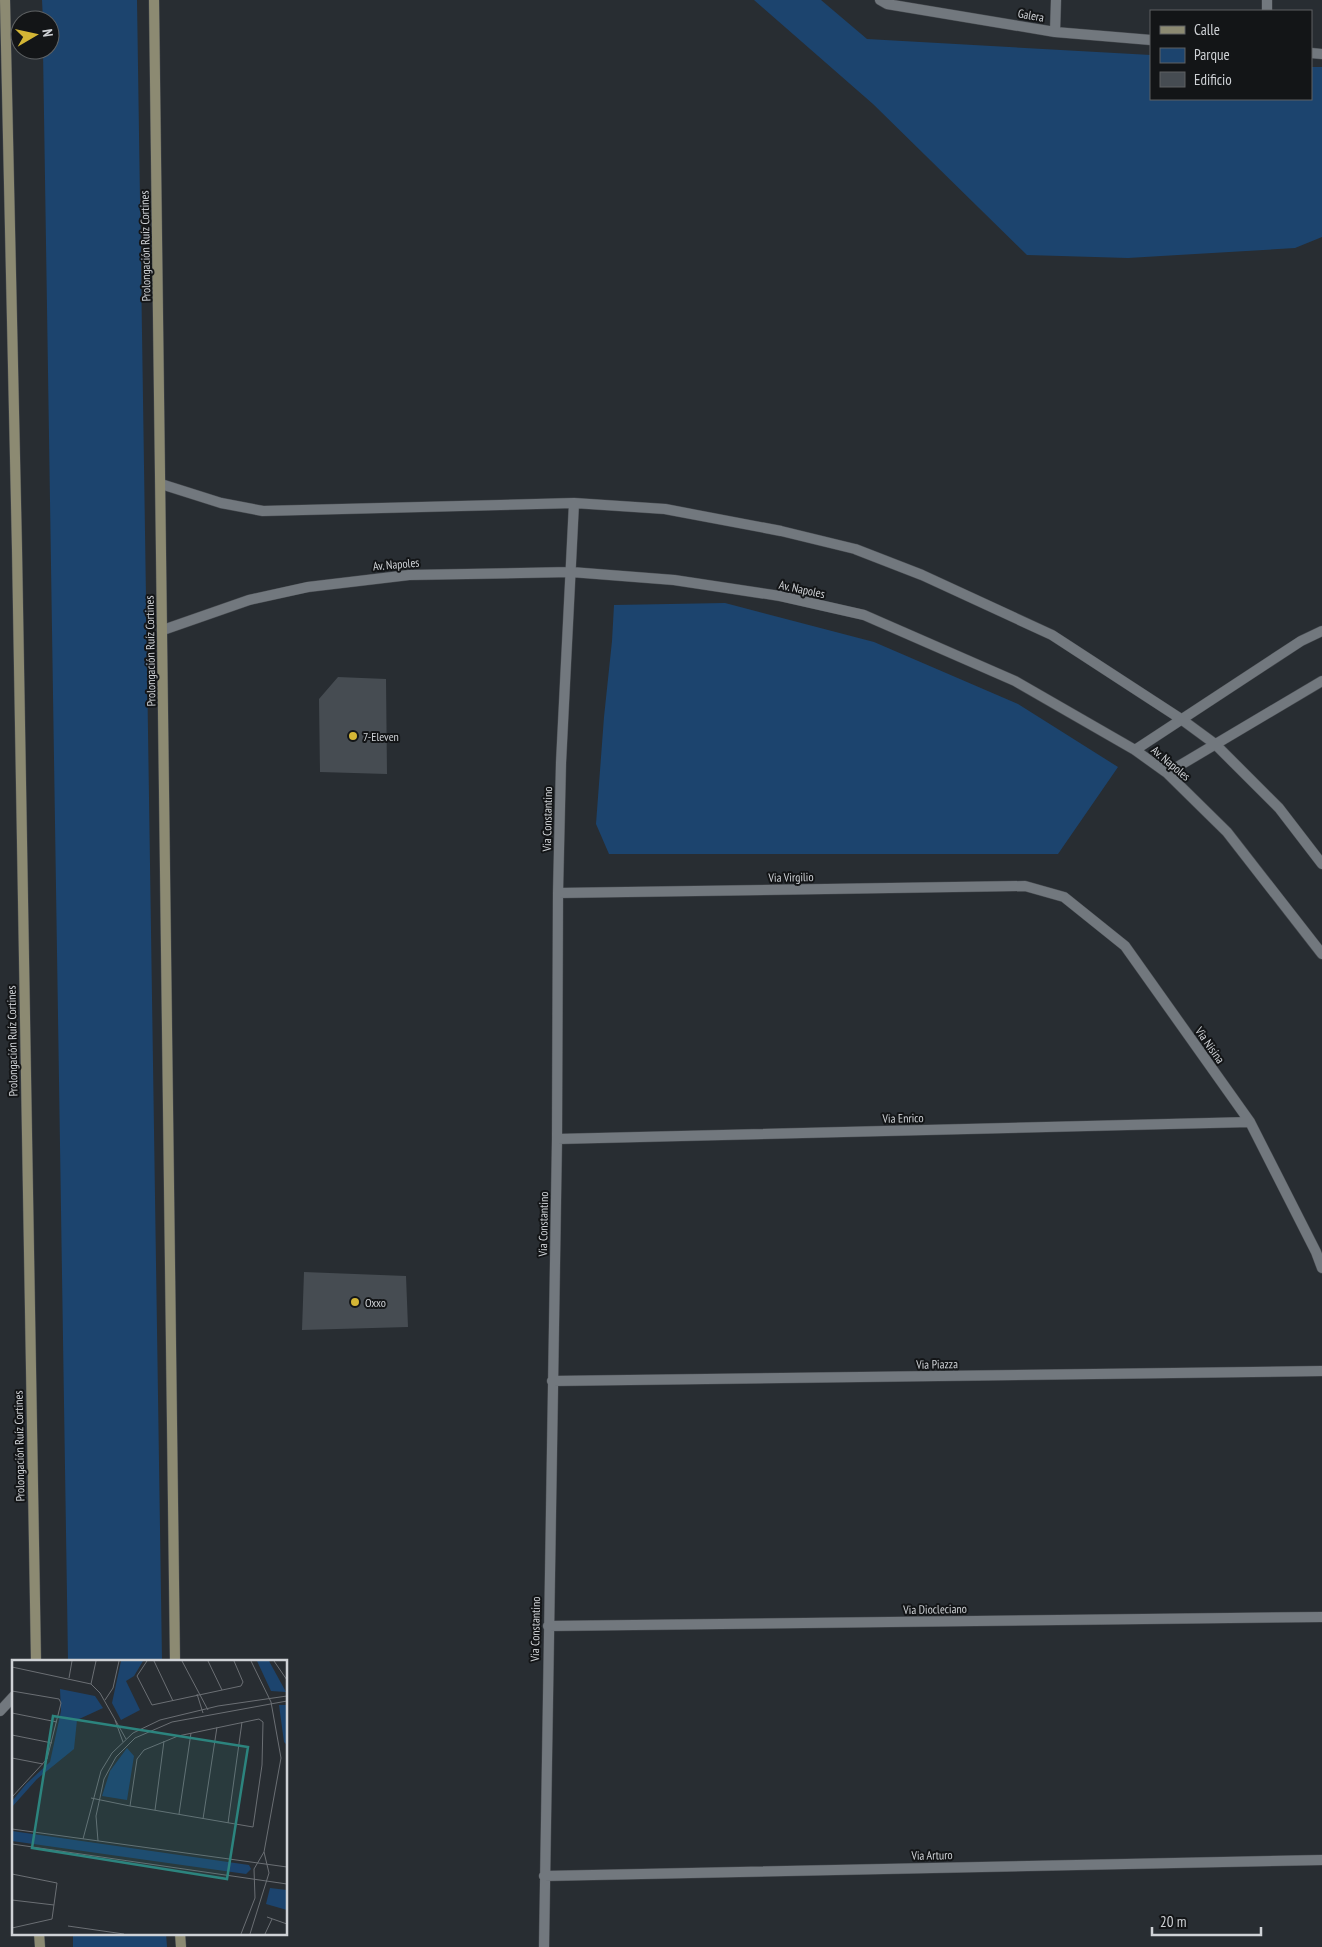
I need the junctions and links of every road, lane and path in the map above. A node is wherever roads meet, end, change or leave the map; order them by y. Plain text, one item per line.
1 (5, 0) edge
2 (154, 0) edge
3 (880, 0) edge
4 (1056, 0) edge
5 (1055, 32) junction
6 (1150, 40) edge
7 (161, 484) junction
8 (574, 502) junction
9 (571, 572) junction
10 (162, 630) junction
11 (1322, 631) edge
12 (1322, 681) edge
13 (1181, 719) junction
14 (1215, 744) junction
15 (1135, 750) junction
16 (1167, 774) junction
17 (1322, 864) edge
18 (1025, 886) joint
19 (558, 892) junction
20 (1322, 954) edge
21 (1250, 1122) junction
22 (557, 1139) junction
23 (1322, 1268) edge
24 (1322, 1371) edge
25 (552, 1381) junction
26 (1322, 1617) edge
27 (548, 1626) junction
28 (35, 1658) edge
29 (175, 1660) edge
30 (12, 1698) edge
31 (0, 1712) edge
32 (1322, 1860) edge
33 (544, 1876) junction
34 (39, 1934) edge
35 (180, 1934) edge
36 (40, 1947) edge
37 (181, 1947) edge
38 (544, 1947) edge

1 - 28 main road, Prolongación Ruíz Cortines
2 - 7 main road, Prolongación Ruíz Cortines
3 - 5 street, Galera
4 - 5 street
5 - 6 street, Galera
7 - 8 street
7 - 10 main road, Prolongación Ruíz Cortines
8 - 9 street, Via Constantino
8 - 13 street
9 - 10 street, Av. Napoles
9 - 15 street, Av. Napoles
9 - 19 street, Via Constantino
10 - 29 main road, Prolongación Ruíz Cortines
11 - 13 street
12 - 14 street
13 - 14 street
13 - 15 street
14 - 16 street
14 - 17 street
15 - 16 street, Av. Napoles
16 - 20 street, Av. Napoles
18 - 19 street, Via Virgilio
18 - 21 street, Via Nisina
19 - 22 street, Via Constantino
21 - 22 street, Via Enrico
21 - 23 street, Via Nisina
22 - 25 street, Via Constantino
24 - 25 street, Via Piazza
25 - 27 street, Via Constantino
26 - 27 street, Via Diocleciano
27 - 33 street, Via Constantino
30 - 31 street
32 - 33 street, Via Arturo
33 - 38 street, Via Constantino
34 - 36 main road
35 - 37 main road

